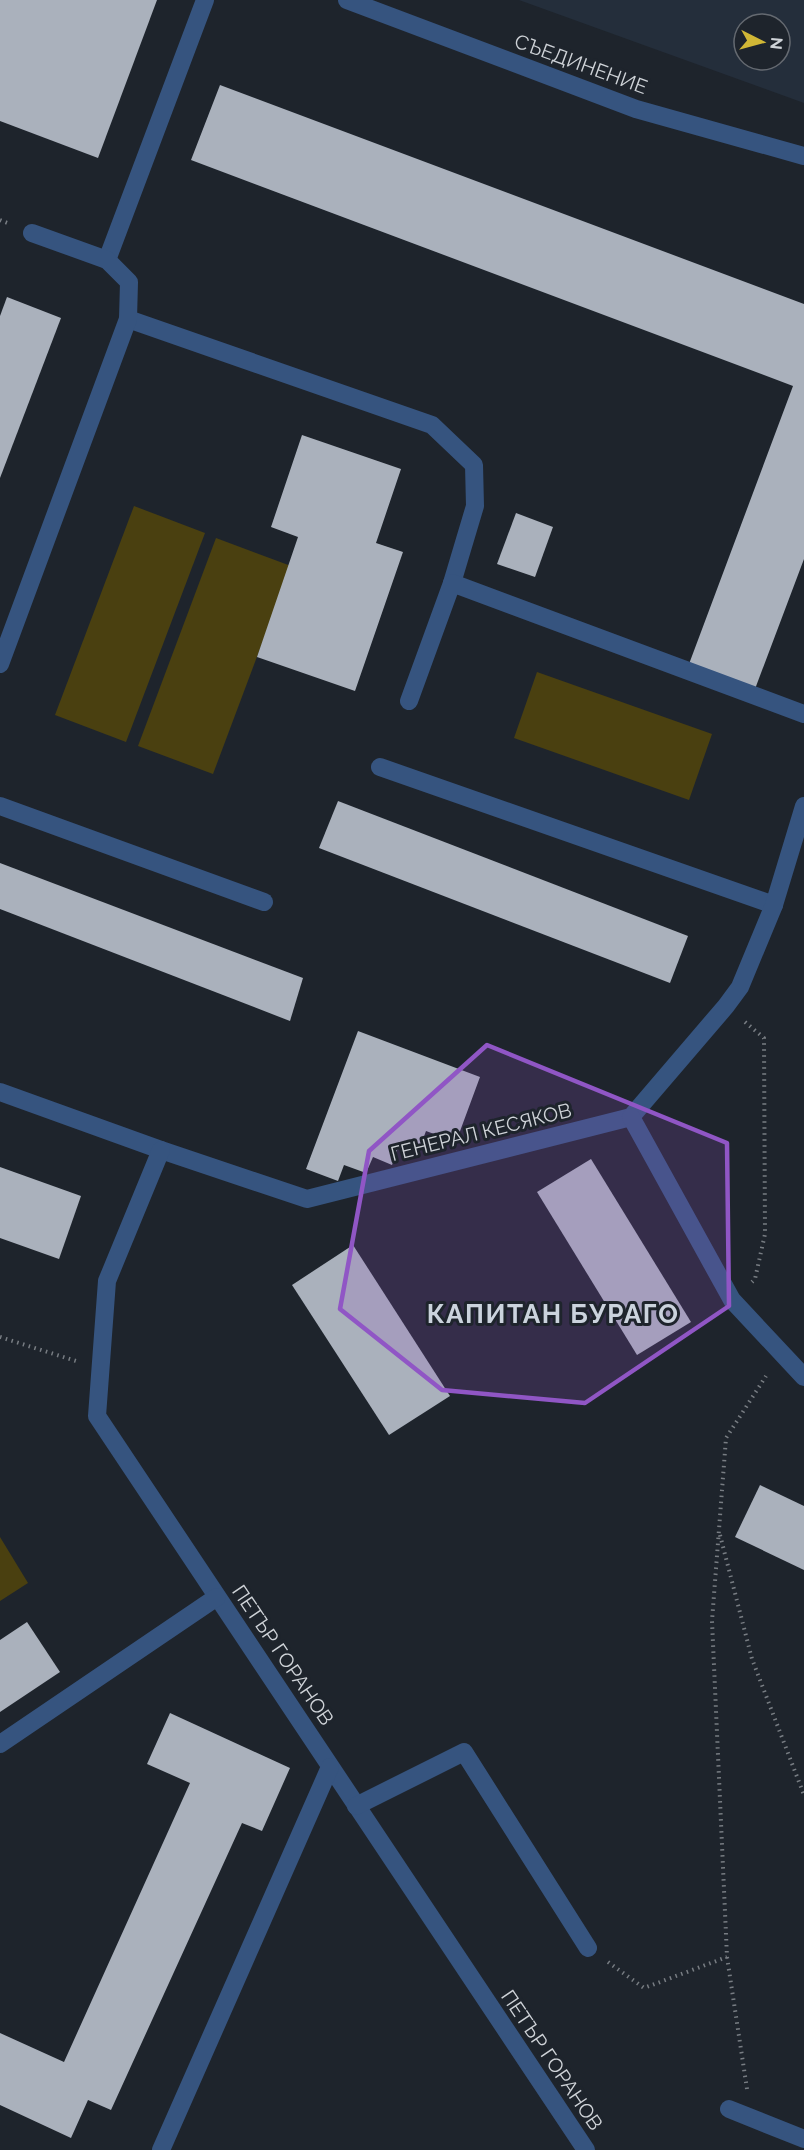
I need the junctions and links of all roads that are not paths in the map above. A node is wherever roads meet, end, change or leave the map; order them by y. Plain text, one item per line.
1 (205, 0) edge
2 (347, 0) edge
3 (804, 156) edge
4 (32, 233) dead end
5 (107, 260) junction
6 (128, 319) junction
7 (452, 583) junction
8 (0, 664) edge
9 (409, 701) dead end
10 (804, 714) edge
11 (380, 767) dead end
12 (0, 806) edge
13 (804, 806) edge
14 (264, 902) dead end
15 (774, 905) junction
16 (0, 1092) edge
17 (631, 1117) junction
18 (161, 1150) junction
19 (804, 1377) edge
20 (217, 1597) junction
21 (0, 1744) edge
22 (330, 1767) junction
23 (357, 1806) junction
24 (588, 1948) road end
25 (729, 2109) dead end
26 (804, 2139) edge
27 (161, 2150) edge
28 (586, 2150) edge

1 - 5 street
2 - 3 street, СЪЕДИНЕНИЕ
4 - 5 street
5 - 6 street
6 - 7 street
6 - 8 street
7 - 9 street
7 - 10 street
11 - 15 street
12 - 14 street
13 - 15 street
15 - 17 street
16 - 18 street, ГЕНЕРАЛ КЕСЯКОВ
17 - 18 street, ГЕНЕРАЛ КЕСЯКОВ
17 - 19 street
18 - 20 street, ПЕТЪР ГОРАНОВ
20 - 21 street
20 - 22 street, ПЕТЪР ГОРАНОВ
22 - 23 street, ПЕТЪР ГОРАНОВ
22 - 27 street
23 - 24 street
23 - 28 street, ПЕТЪР ГОРАНОВ
25 - 26 street

